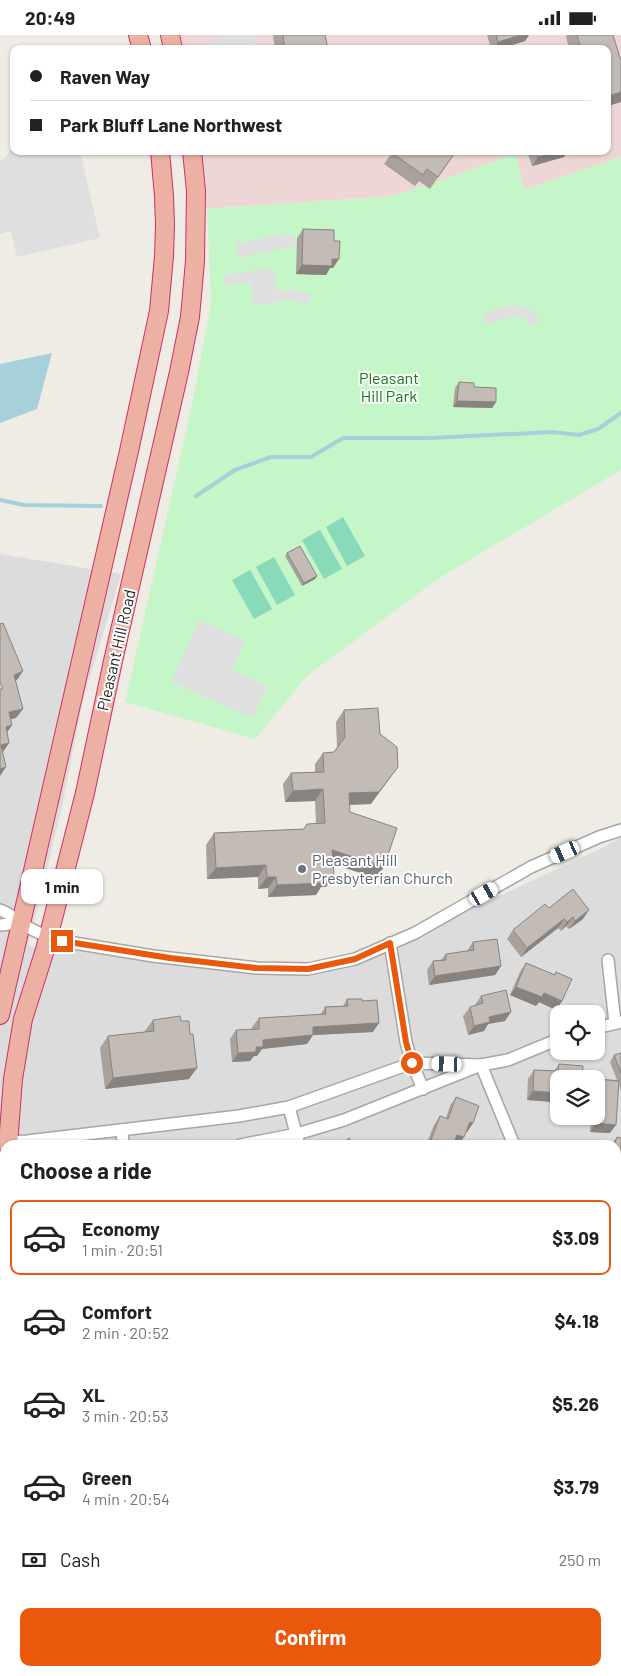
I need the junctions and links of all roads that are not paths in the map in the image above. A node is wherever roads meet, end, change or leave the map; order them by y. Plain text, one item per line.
1 (160, 155) edge
2 (192, 155) edge
3 (621, 830) edge
4 (0, 910) edge
5 (20, 923) junction
6 (0, 925) edge
7 (48, 937) junction
8 (390, 943) junction
9 (608, 960) dead end
10 (0, 1015) edge
11 (618, 1023) edge
12 (605, 1026) edge
13 (550, 1043) edge
14 (412, 1063) junction
15 (481, 1065) junction
16 (423, 1089) junction
17 (289, 1107) junction
18 (122, 1130) junction
19 (298, 1139) edge
20 (8, 1140) edge
21 (36, 1140) edge
22 (123, 1140) edge
23 (512, 1140) edge

1 - 5 highway, Pleasant Hill Road
2 - 7 highway, Pleasant Hill Road
3 - 8 street
4 - 5 street
5 - 6 street
5 - 7 street
5 - 10 highway, Pleasant Hill Road
7 - 8 street
7 - 20 highway, Pleasant Hill Road
8 - 14 street
9 - 11 street
11 - 12 street
13 - 15 street
14 - 15 street
14 - 16 street
14 - 17 street
15 - 16 street
15 - 23 street
16 - 19 street
17 - 18 street
17 - 19 street
18 - 21 street
18 - 22 street

